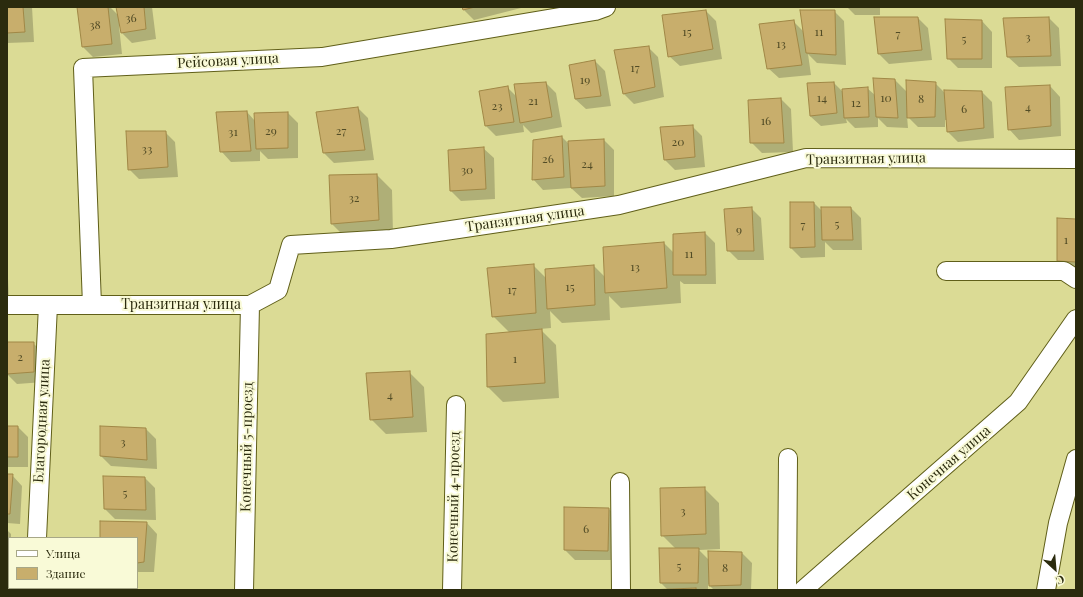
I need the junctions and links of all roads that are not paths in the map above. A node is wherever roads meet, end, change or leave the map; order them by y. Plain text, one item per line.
1 (606, 7) edge
2 (1076, 159) edge
3 (946, 271) dead end
4 (1076, 279) edge
5 (7, 305) edge
6 (48, 305) junction
7 (92, 305) junction
8 (250, 305) junction
9 (1076, 319) edge
10 (456, 405) dead end
11 (788, 458) dead end
12 (1076, 459) edge
13 (620, 482) dead end
14 (37, 537) edge
15 (244, 590) edge
16 (452, 590) edge
17 (621, 590) edge
18 (787, 590) edge
19 (803, 590) edge
20 (1046, 590) edge

1 - 7 street, Рейсовая улица
2 - 8 street, Транзитная улица
3 - 4 street
5 - 6 street, Транзитная улица
6 - 7 street, Транзитная улица
6 - 14 street, Благородная улица
7 - 8 street, Транзитная улица
8 - 15 street, Конечный 5-проезд
9 - 19 street, Конечная улица
10 - 16 street, Конечный 4-проезд
11 - 18 street
12 - 20 street
13 - 17 street

